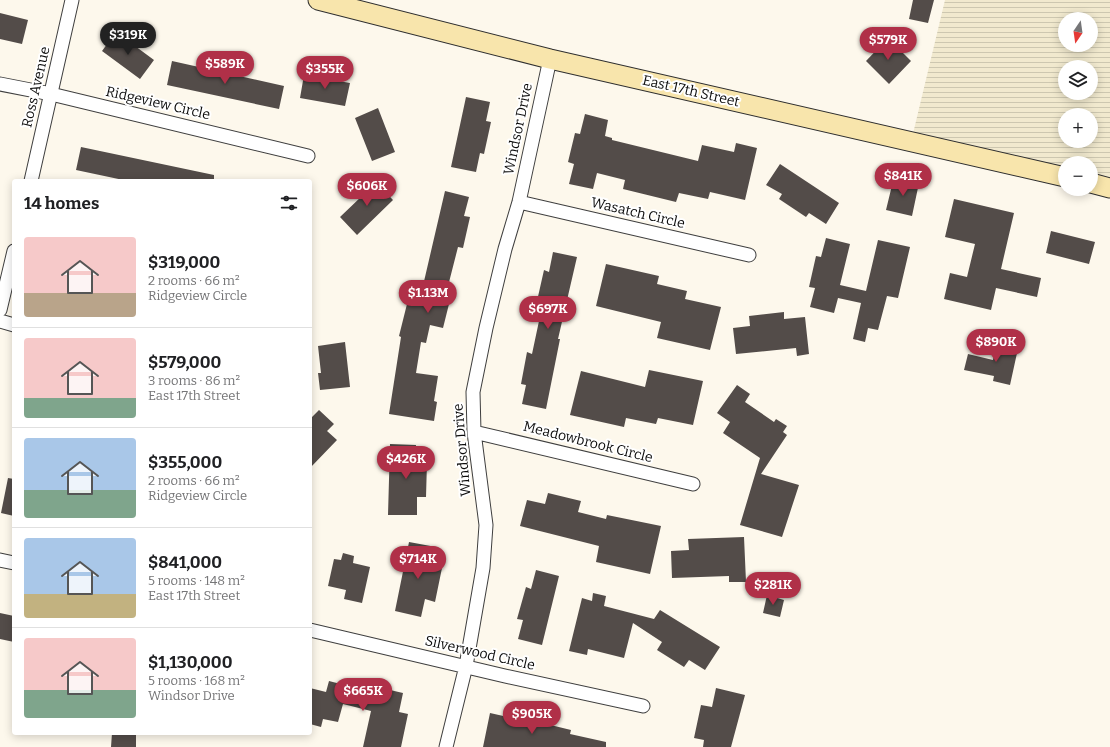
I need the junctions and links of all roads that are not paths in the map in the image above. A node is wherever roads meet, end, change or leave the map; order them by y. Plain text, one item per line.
1 (72, 0) edge
2 (318, 0) edge
3 (550, 59) junction
4 (0, 84) edge
5 (51, 94) junction
6 (308, 156) dead end
7 (1058, 175) edge
8 (31, 179) edge
9 (1098, 185) edge
10 (1110, 188) edge
11 (519, 202) junction
12 (749, 255) dead end
13 (12, 259) edge
14 (0, 310) edge
15 (0, 321) edge
16 (12, 324) edge
17 (474, 432) junction
18 (693, 484) dead end
19 (0, 560) edge
20 (12, 563) edge
21 (312, 630) edge
22 (466, 666) junction
23 (642, 706) dead end
24 (446, 747) edge

1 - 5 street, Ross Avenue
2 - 3 main road, East 17th Street
3 - 7 main road, East 17th Street
3 - 11 street, Windsor Drive
4 - 5 street, Ridgeview Circle
5 - 6 street, Ridgeview Circle
5 - 8 street, Ross Avenue
9 - 10 main road
11 - 12 street, Wasatch Circle
11 - 17 street, Windsor Drive
13 - 14 street
15 - 16 street
17 - 18 street, Meadowbrook Circle
17 - 22 street, Windsor Drive
19 - 20 street
21 - 22 street, Silverwood Circle
22 - 23 street, Silverwood Circle
22 - 24 street, Windsor Drive

